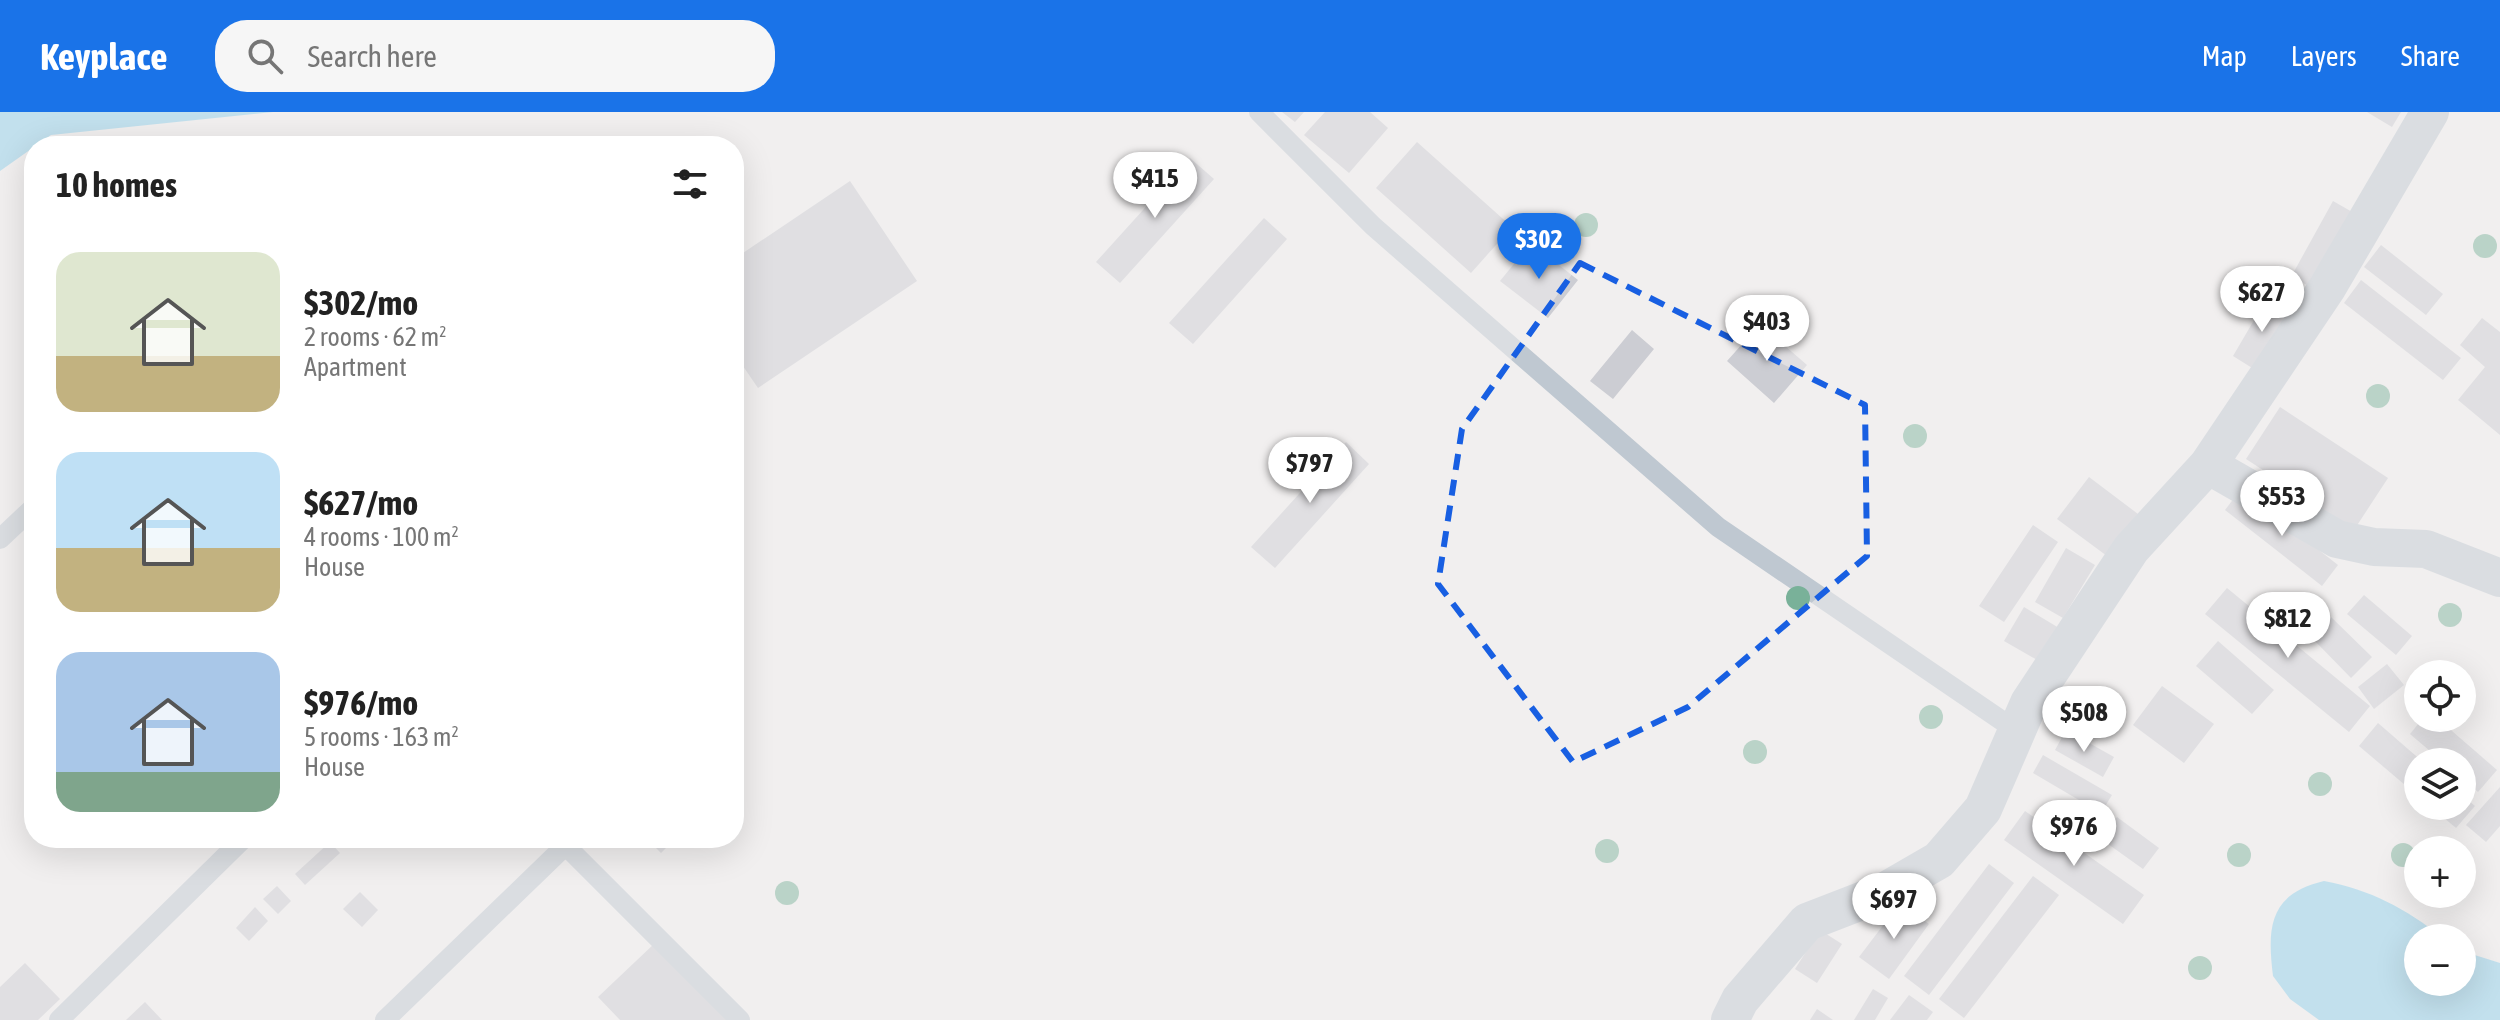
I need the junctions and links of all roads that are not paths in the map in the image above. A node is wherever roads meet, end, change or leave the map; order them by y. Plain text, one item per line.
1 (1259, 112) edge
2 (2430, 112) edge
3 (2208, 465) junction
4 (24, 515) edge
5 (2, 534) edge
6 (2500, 578) edge
7 (2017, 731) junction
8 (234, 848) edge
9 (555, 848) edge
10 (567, 848) edge
11 (59, 1020) edge
12 (385, 1020) edge
13 (740, 1020) edge
14 (1730, 1020) edge

1 - 7 lane
2 - 3 street
3 - 6 street
3 - 7 street
4 - 5 lane
7 - 14 street
8 - 11 lane
9 - 12 lane
10 - 13 lane

